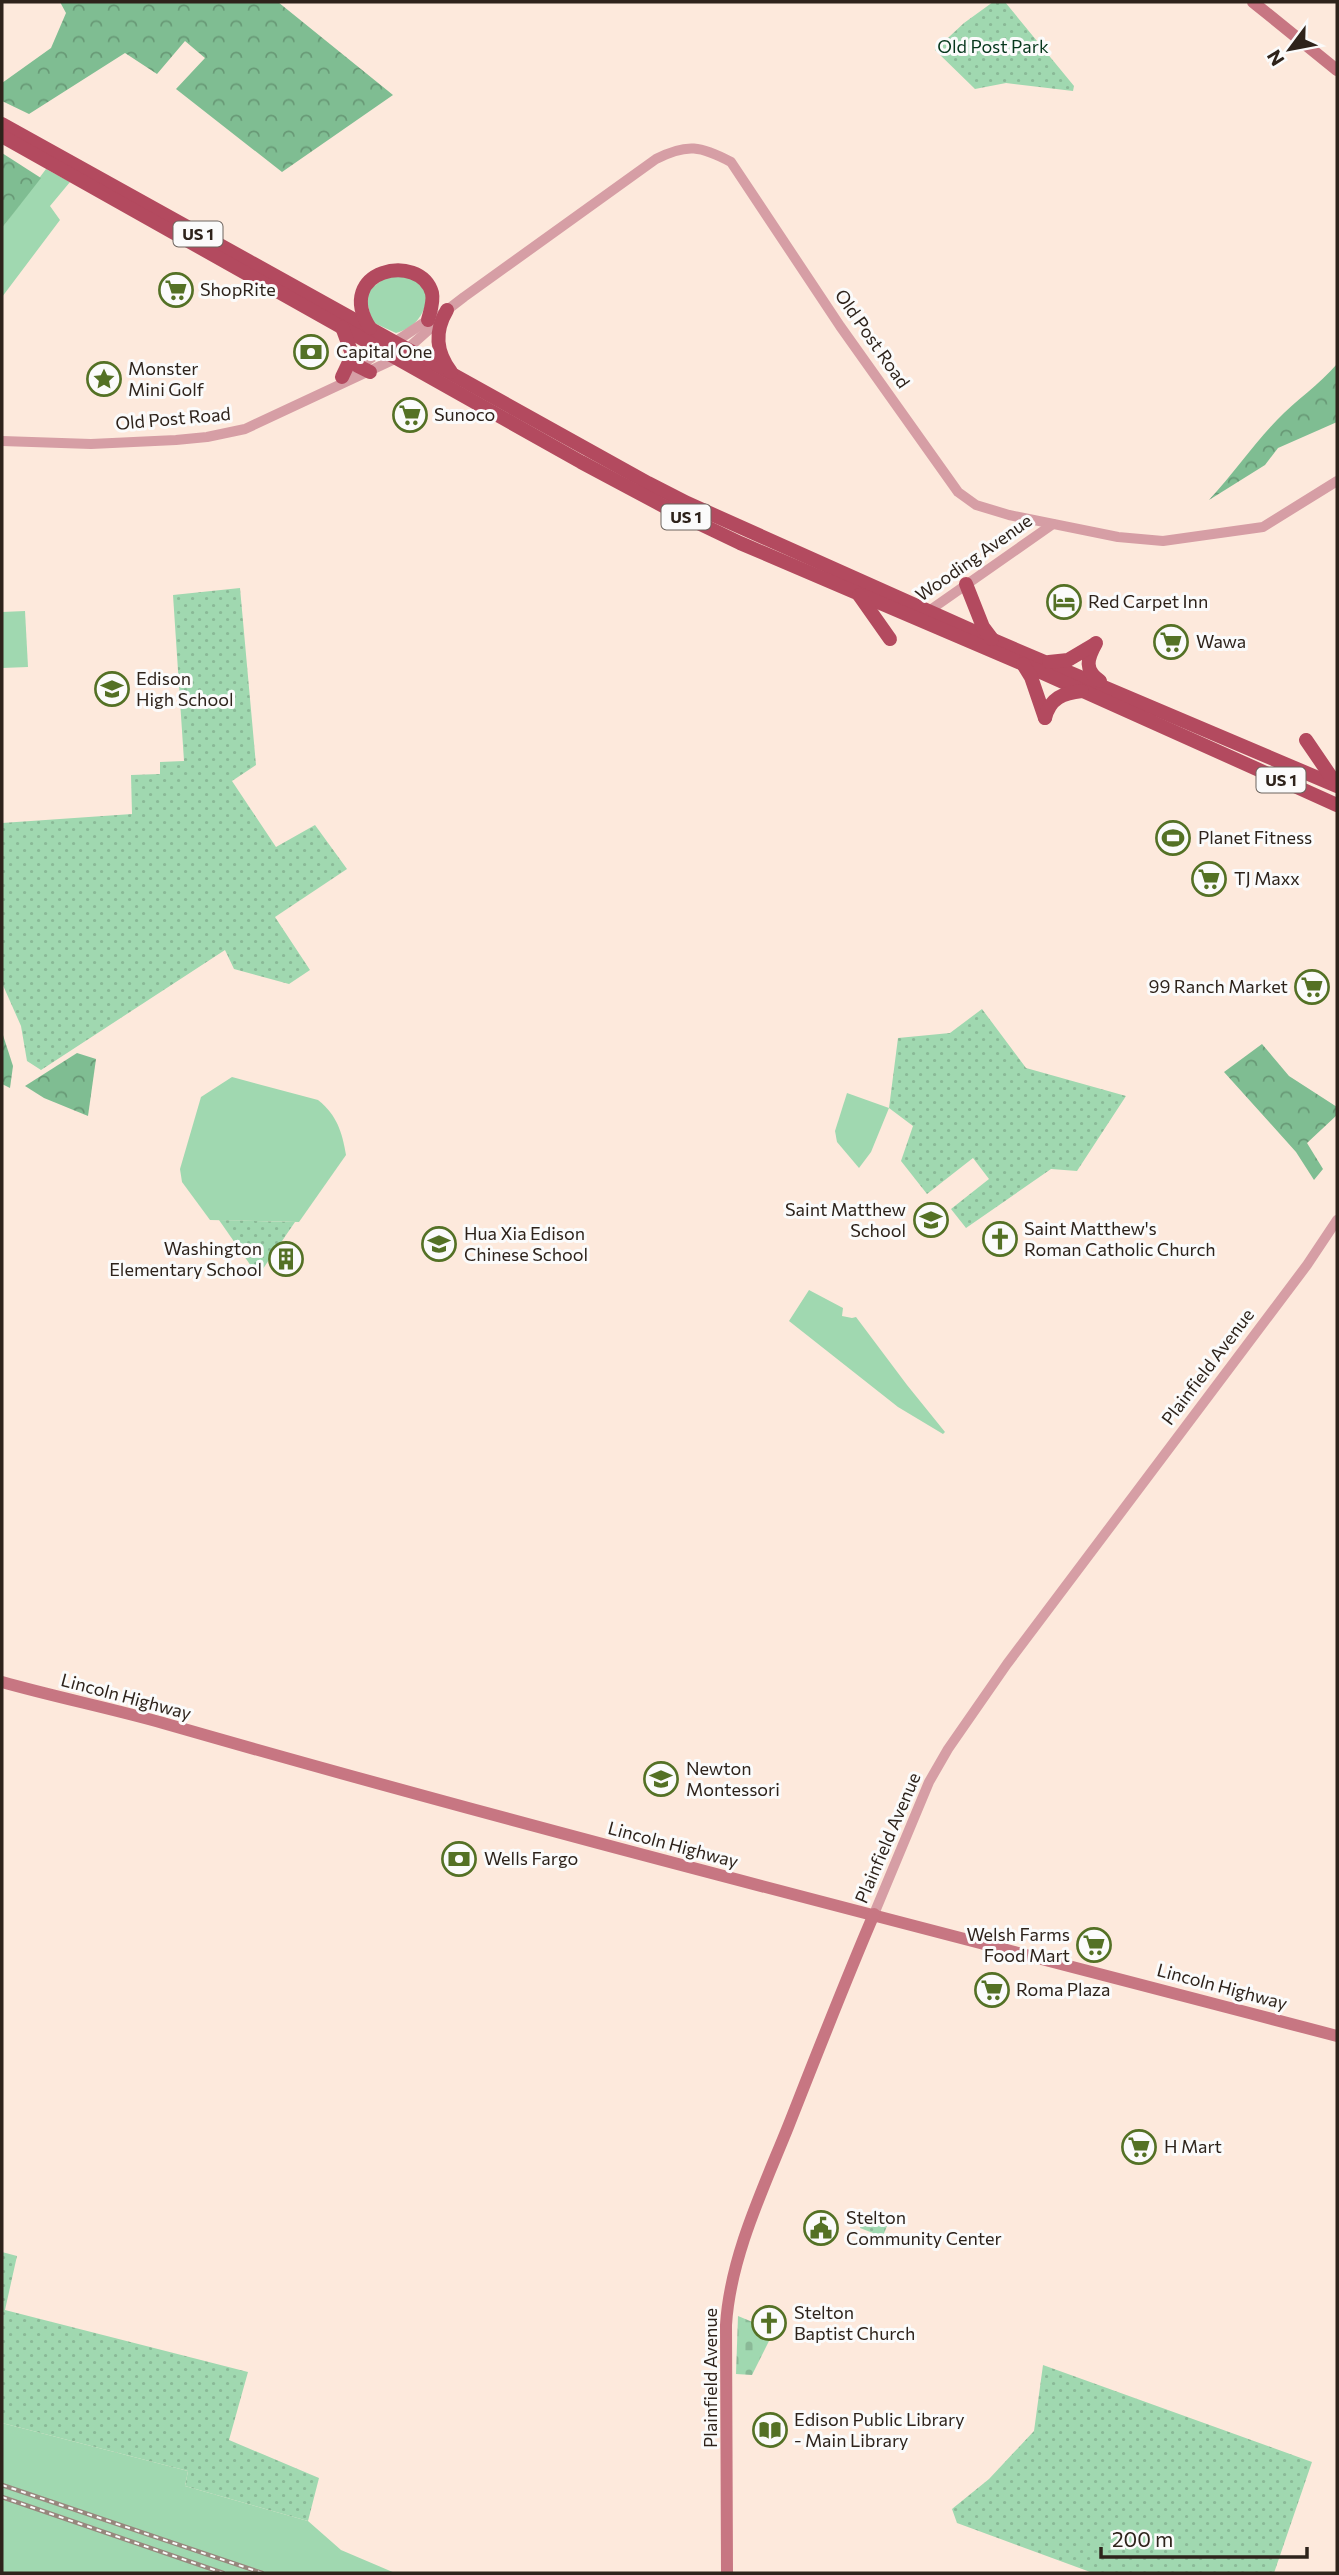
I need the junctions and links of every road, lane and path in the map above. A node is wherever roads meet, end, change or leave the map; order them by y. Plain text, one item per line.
1 (1253, 2) edge
2 (1337, 70) edge
3 (2, 124) edge
4 (2, 136) edge
5 (438, 316) junction
6 (342, 327) junction
7 (370, 329) junction
8 (395, 350) junction
9 (360, 365) junction
10 (454, 375) junction
11 (339, 381) junction
12 (2, 441) edge
13 (1337, 481) edge
14 (1052, 524) junction
15 (966, 584) junction
16 (858, 594) junction
17 (922, 616) junction
18 (890, 639) dead end
19 (993, 640) junction
20 (1046, 662) junction
21 (1023, 664) junction
22 (1082, 691) junction
23 (1126, 696) junction
24 (1288, 764) junction
25 (1337, 785) edge
26 (1337, 805) edge
27 (1337, 1220) edge
28 (2, 1682) edge
29 (874, 1914) junction
30 (1337, 2036) edge
31 (727, 2573) edge

1 - 2 main road
3 - 7 highway, US 1
4 - 6 highway, US 1
5 - 7 highway
5 - 8 street, Old Post Road
5 - 10 highway
5 - 14 street, Old Post Road
6 - 8 highway, US 1
6 - 9 highway
7 - 8 highway, US 1
8 - 9 street, Old Post Road
8 - 10 highway, US 1
8 - 16 highway, US 1
9 - 11 highway
9 - 11 street, Old Post Road
10 - 17 highway, US 1
11 - 12 street, Old Post Road
13 - 14 street, Old Post Road
14 - 15 street, Wooding Avenue
15 - 17 street, Wooding Avenue
15 - 19 highway
16 - 17 highway, US 1
16 - 18 highway
17 - 19 highway, US 1
17 - 21 highway, US 1
19 - 20 highway, US 1
20 - 23 highway, US 1
20 - 23 highway
21 - 22 highway, US 1
21 - 22 highway
22 - 26 highway, US 1
23 - 24 highway, US 1
24 - 25 highway, US 1
24 - 25 highway
27 - 29 street, Plainfield Avenue
28 - 29 main road, Lincoln Highway
29 - 30 main road, Lincoln Highway
29 - 31 main road, Plainfield Avenue

